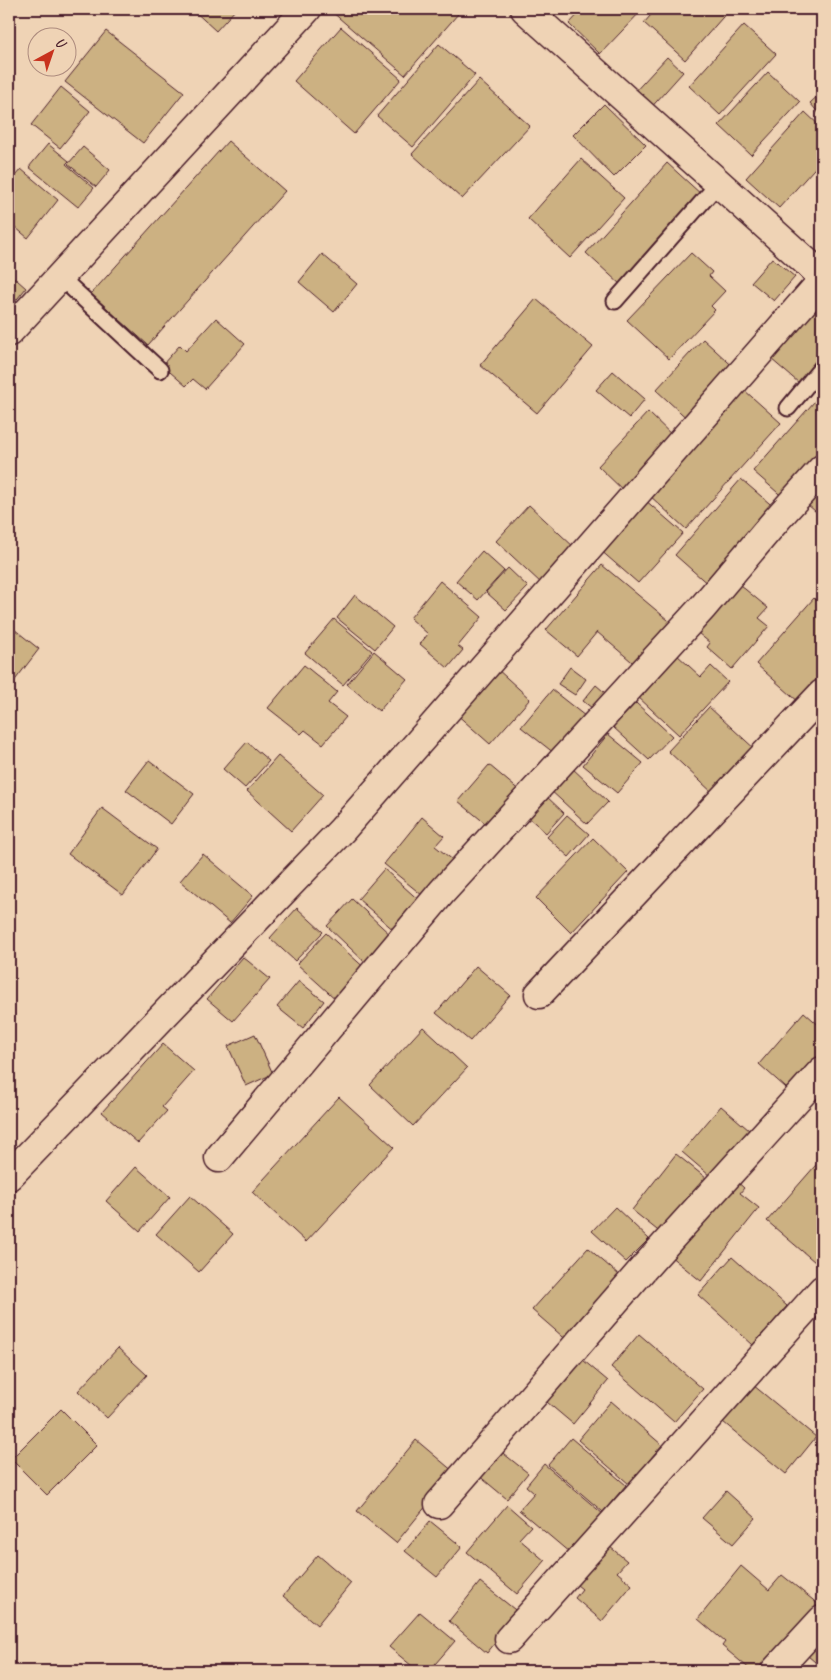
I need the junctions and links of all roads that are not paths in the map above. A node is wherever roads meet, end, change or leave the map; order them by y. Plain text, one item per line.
1 (307, 9) edge
2 (529, 10) edge
3 (718, 184) junction
4 (59, 276) junction
5 (822, 276) edge
6 (822, 281) edge
7 (615, 301) dead end
8 (9, 332) edge
9 (822, 367) edge
10 (160, 370) dead end
11 (788, 408) dead end
12 (822, 469) edge
13 (822, 694) edge
14 (539, 994) dead end
15 (822, 1071) edge
16 (219, 1158) dead end
17 (9, 1176) edge
18 (822, 1290) edge
19 (439, 1504) dead end
20 (822, 1620) edge
21 (509, 1639) dead end
22 (776, 1671) edge

1 - 4 street
2 - 3 street
3 - 5 street
3 - 7 lane
4 - 8 street
4 - 10 lane
6 - 17 street
9 - 11 lane
12 - 16 street
13 - 14 street
15 - 19 street
18 - 21 street
20 - 22 street

